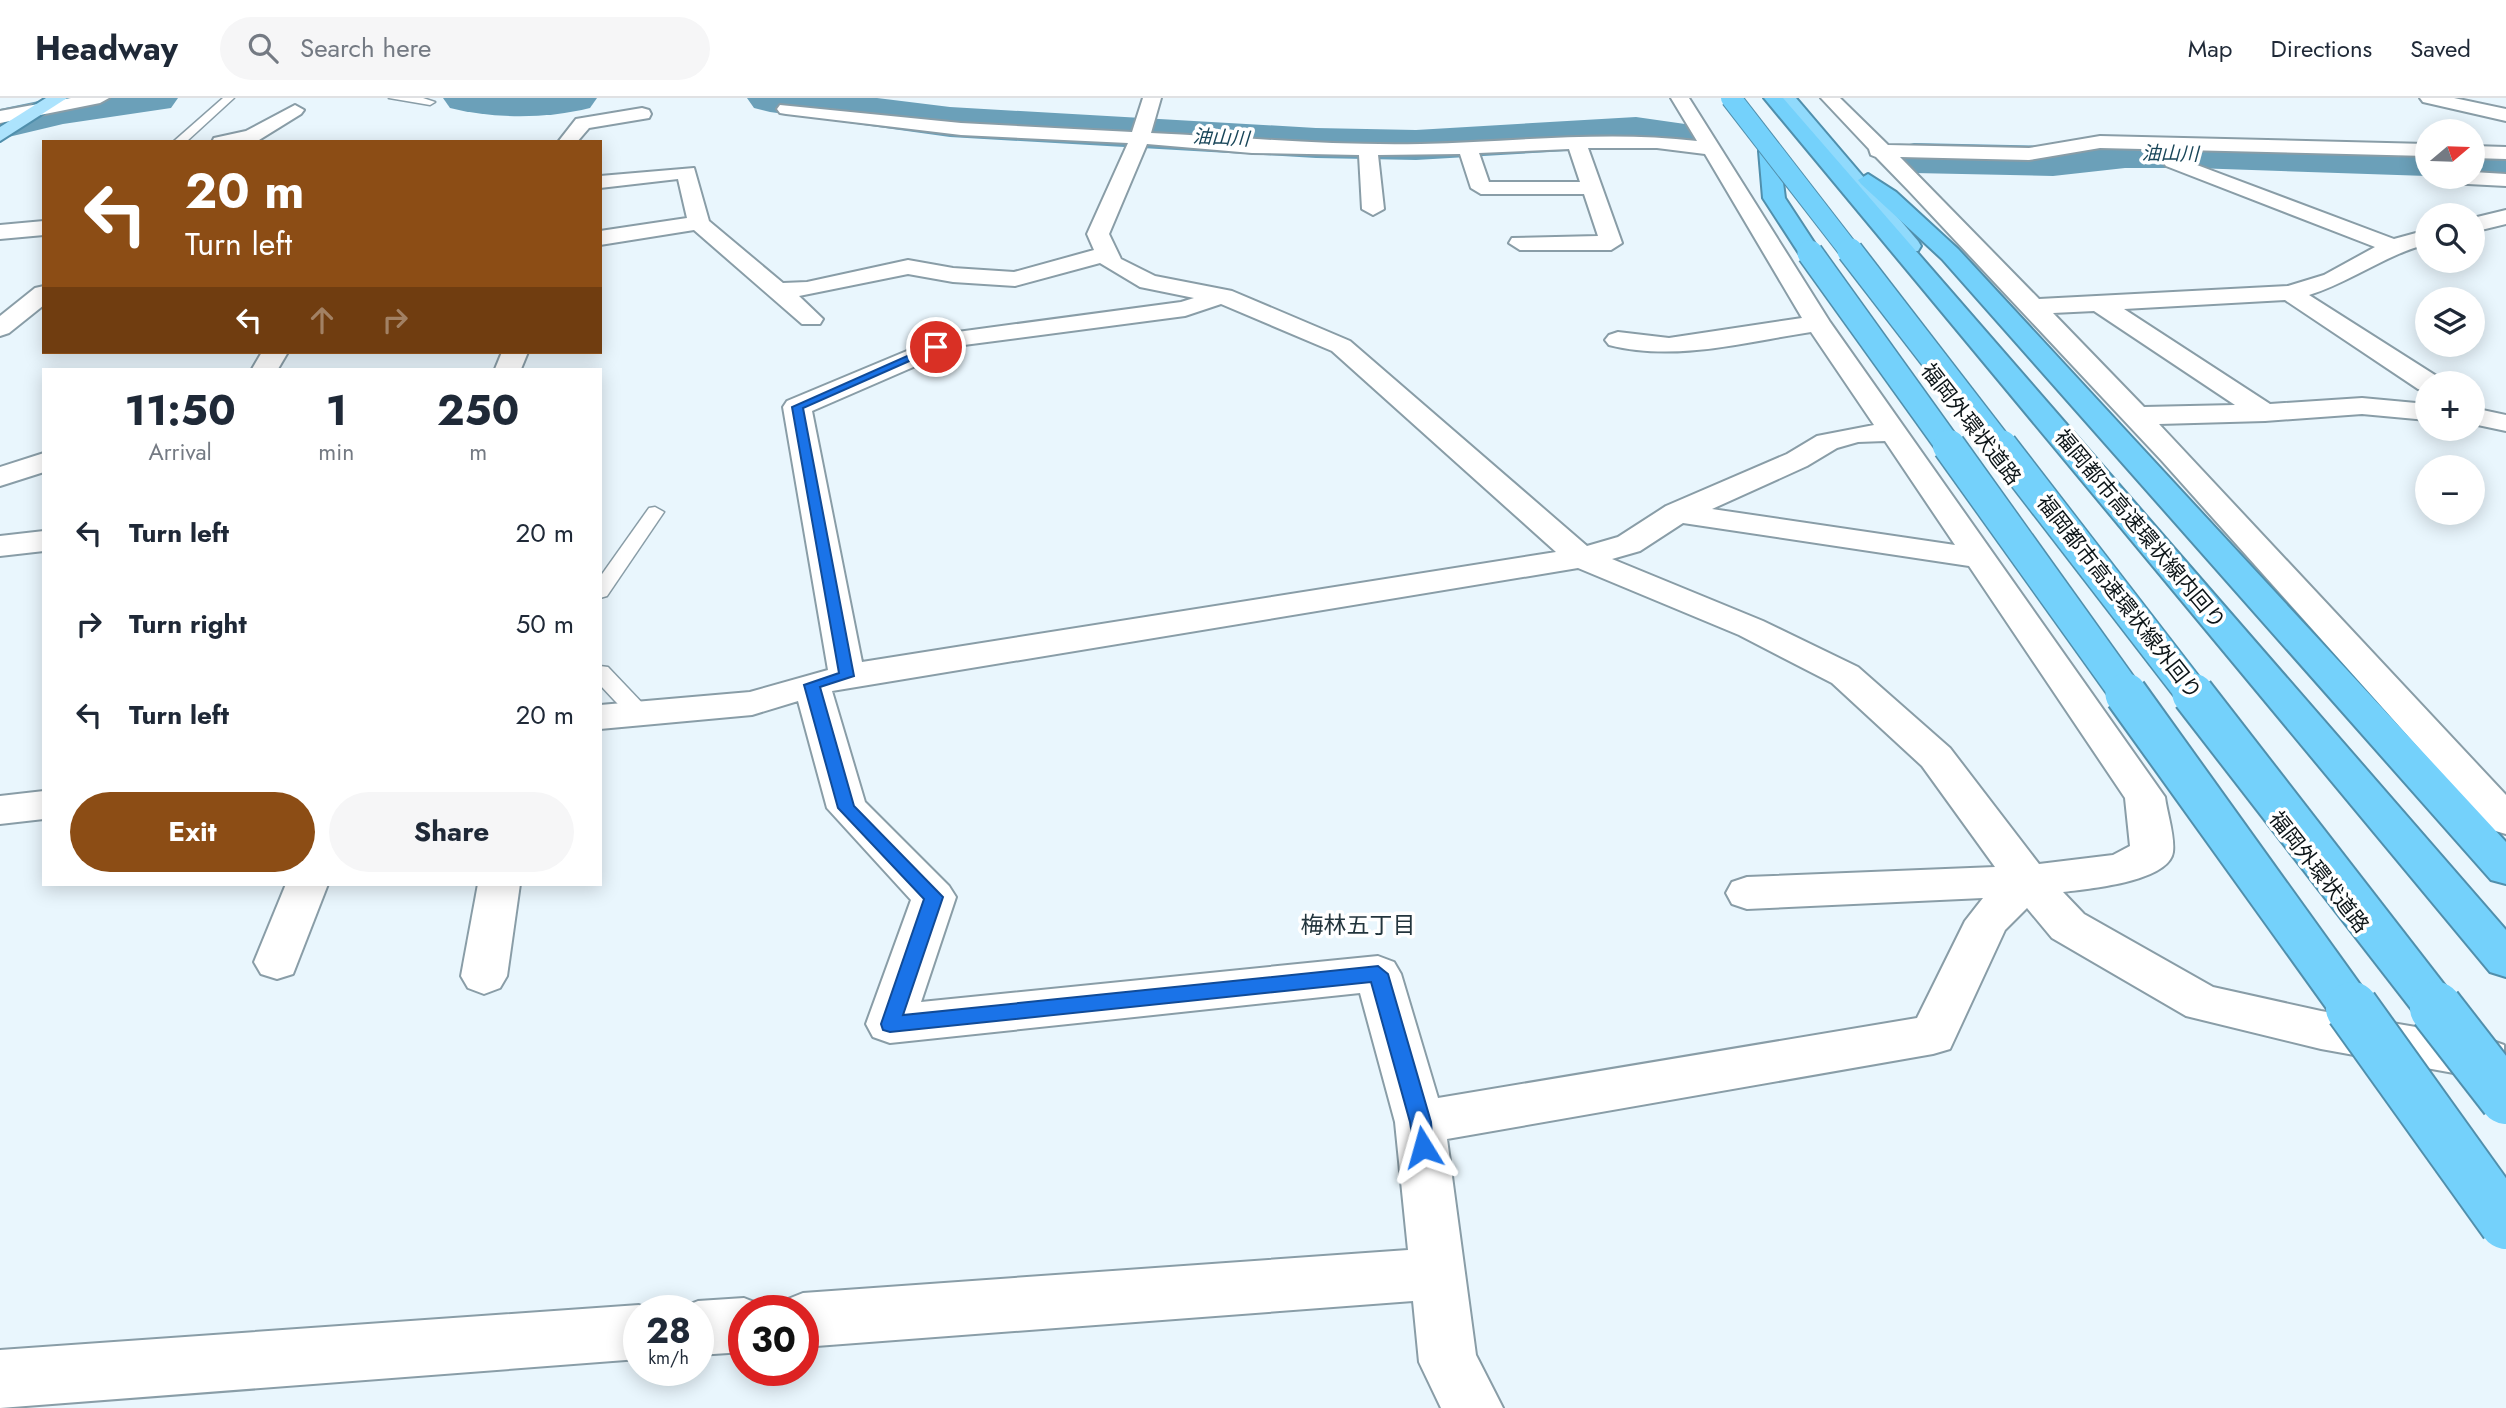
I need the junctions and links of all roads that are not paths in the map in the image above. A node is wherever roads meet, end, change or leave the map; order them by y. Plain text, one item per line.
1 (100, 98) edge
2 (229, 98) edge
3 (394, 98) edge
4 (809, 98) edge
5 (1152, 98) edge
6 (1680, 98) edge
7 (1726, 98) edge
8 (1731, 98) edge
9 (1773, 98) edge
10 (1786, 98) edge
11 (1830, 98) edge
12 (1861, 98) edge
13 (2429, 98) edge
14 (430, 102) dead end
15 (50, 103) edge
16 (295, 110) dead end
17 (2506, 112) edge
18 (1031, 113) dead end
19 (642, 114) dead end
20 (4, 127) edge
21 (1142, 130) junction
22 (181, 140) edge
23 (232, 140) edge
24 (569, 140) edge
25 (1706, 140) junction
26 (1577, 143) junction
27 (1762, 143) junction
28 (1468, 149) junction
29 (1368, 150) junction
30 (2415, 150) edge
31 (2485, 152) edge
32 (2506, 153) edge
33 (1887, 159) junction
34 (1839, 160) junction
35 (2173, 162) junction
36 (2135, 163) dead end
37 (2083, 166) dead end
38 (2389, 170) dead end
39 (2485, 179) edge
40 (2506, 180) edge
41 (602, 182) edge
42 (1592, 188) junction
43 (1373, 209) dead end
44 (2506, 217) edge
45 (2485, 222) edge
46 (699, 223) junction
47 (42, 228) edge
48 (0, 232) edge
49 (602, 238) edge
50 (2415, 240) edge
51 (1520, 243) dead end
52 (2393, 246) junction
53 (1107, 254) junction
54 (776, 290) junction
55 (2290, 293) junction
56 (42, 294) edge
57 (1223, 296) junction
58 (2098, 303) junction
59 (2032, 307) junction
60 (10, 311) edge
61 (811, 319) dead end
62 (1818, 323) junction
63 (0, 327) edge
64 (1618, 340) dead end
65 (2415, 375) edge
66 (2415, 411) edge
67 (2265, 413) junction
68 (2138, 416) junction
69 (1894, 432) junction
70 (42, 463) edge
71 (0, 477) edge
72 (655, 512) dead end
73 (1677, 513) junction
74 (42, 541) edge
75 (0, 546) edge
76 (1581, 558) junction
77 (1979, 558) junction
78 (602, 589) edge
79 (602, 674) edge
80 (829, 680) junction
81 (639, 713) junction
82 (602, 717) edge
83 (42, 806) edge
84 (0, 810) edge
85 (2506, 820) edge
86 (2506, 869) edge
87 (2028, 881) junction
88 (306, 886) edge
89 (499, 886) edge
90 (1747, 892) dead end
91 (2506, 946) edge
92 (2506, 960) edge
93 (277, 962) dead end
94 (484, 976) dead end
95 (2486, 1059) edge
96 (2506, 1098) edge
97 (2506, 1111) edge
98 (1420, 1122) junction
99 (2506, 1223) edge
100 (1435, 1274) junction
101 (819, 1319) edge
102 (623, 1333) edge
103 (0, 1380) edge
104 (1473, 1408) edge

1 - 15 street
2 - 22 lane
3 - 14 lane
4 - 21 street
5 - 21 street
6 - 25 street
7 - 27 highway, 福岡外環状道路
8 - 96 highway, 福岡都市高速環状線外回り, bridge
9 - 92 highway, 福岡都市高速環状線内回り
10 - 34 highway
11 - 12 street
11 - 33 street
13 - 17 street
15 - 20 main road
16 - 23 street
18 - 21 street
19 - 24 street
21 - 25 street
21 - 29 street
21 - 53 street
25 - 26 street
25 - 62 street
26 - 28 street
26 - 42 street
27 - 95 highway, 福岡外環状道路, bridge
27 - 99 highway, bridge
28 - 29 street
28 - 42 street
29 - 43 street
30 - 33 street
31 - 32 street
33 - 37 street
33 - 59 street
34 - 86 highway
34 - 91 highway
35 - 36 street
35 - 38 street
35 - 52 street
39 - 40 street
41 - 46 street
42 - 51 street
44 - 45 street
46 - 49 street
46 - 54 street
47 - 48 street
50 - 52 street
52 - 55 street
53 - 54 street
53 - 57 street
54 - 61 street
55 - 58 street
55 - 65 street
56 - 60 street
57 - 76 street
57 - 80 street
58 - 59 street
58 - 67 street
59 - 68 street
60 - 63 street
62 - 64 street
62 - 69 street
66 - 67 street
67 - 68 street
68 - 85 street
69 - 73 street
69 - 77 street
70 - 71 street
72 - 78 lane
73 - 76 street
73 - 77 street
74 - 75 street
76 - 80 street
76 - 87 street
77 - 87 street
79 - 81 lane
80 - 81 street
80 - 98 street
81 - 82 street
83 - 84 street
87 - 90 street
87 - 95 street
87 - 98 street
88 - 93 street
89 - 94 street
95 - 97 highway, 福岡外環状道路
98 - 100 street
100 - 101 street
100 - 104 street
102 - 103 street

